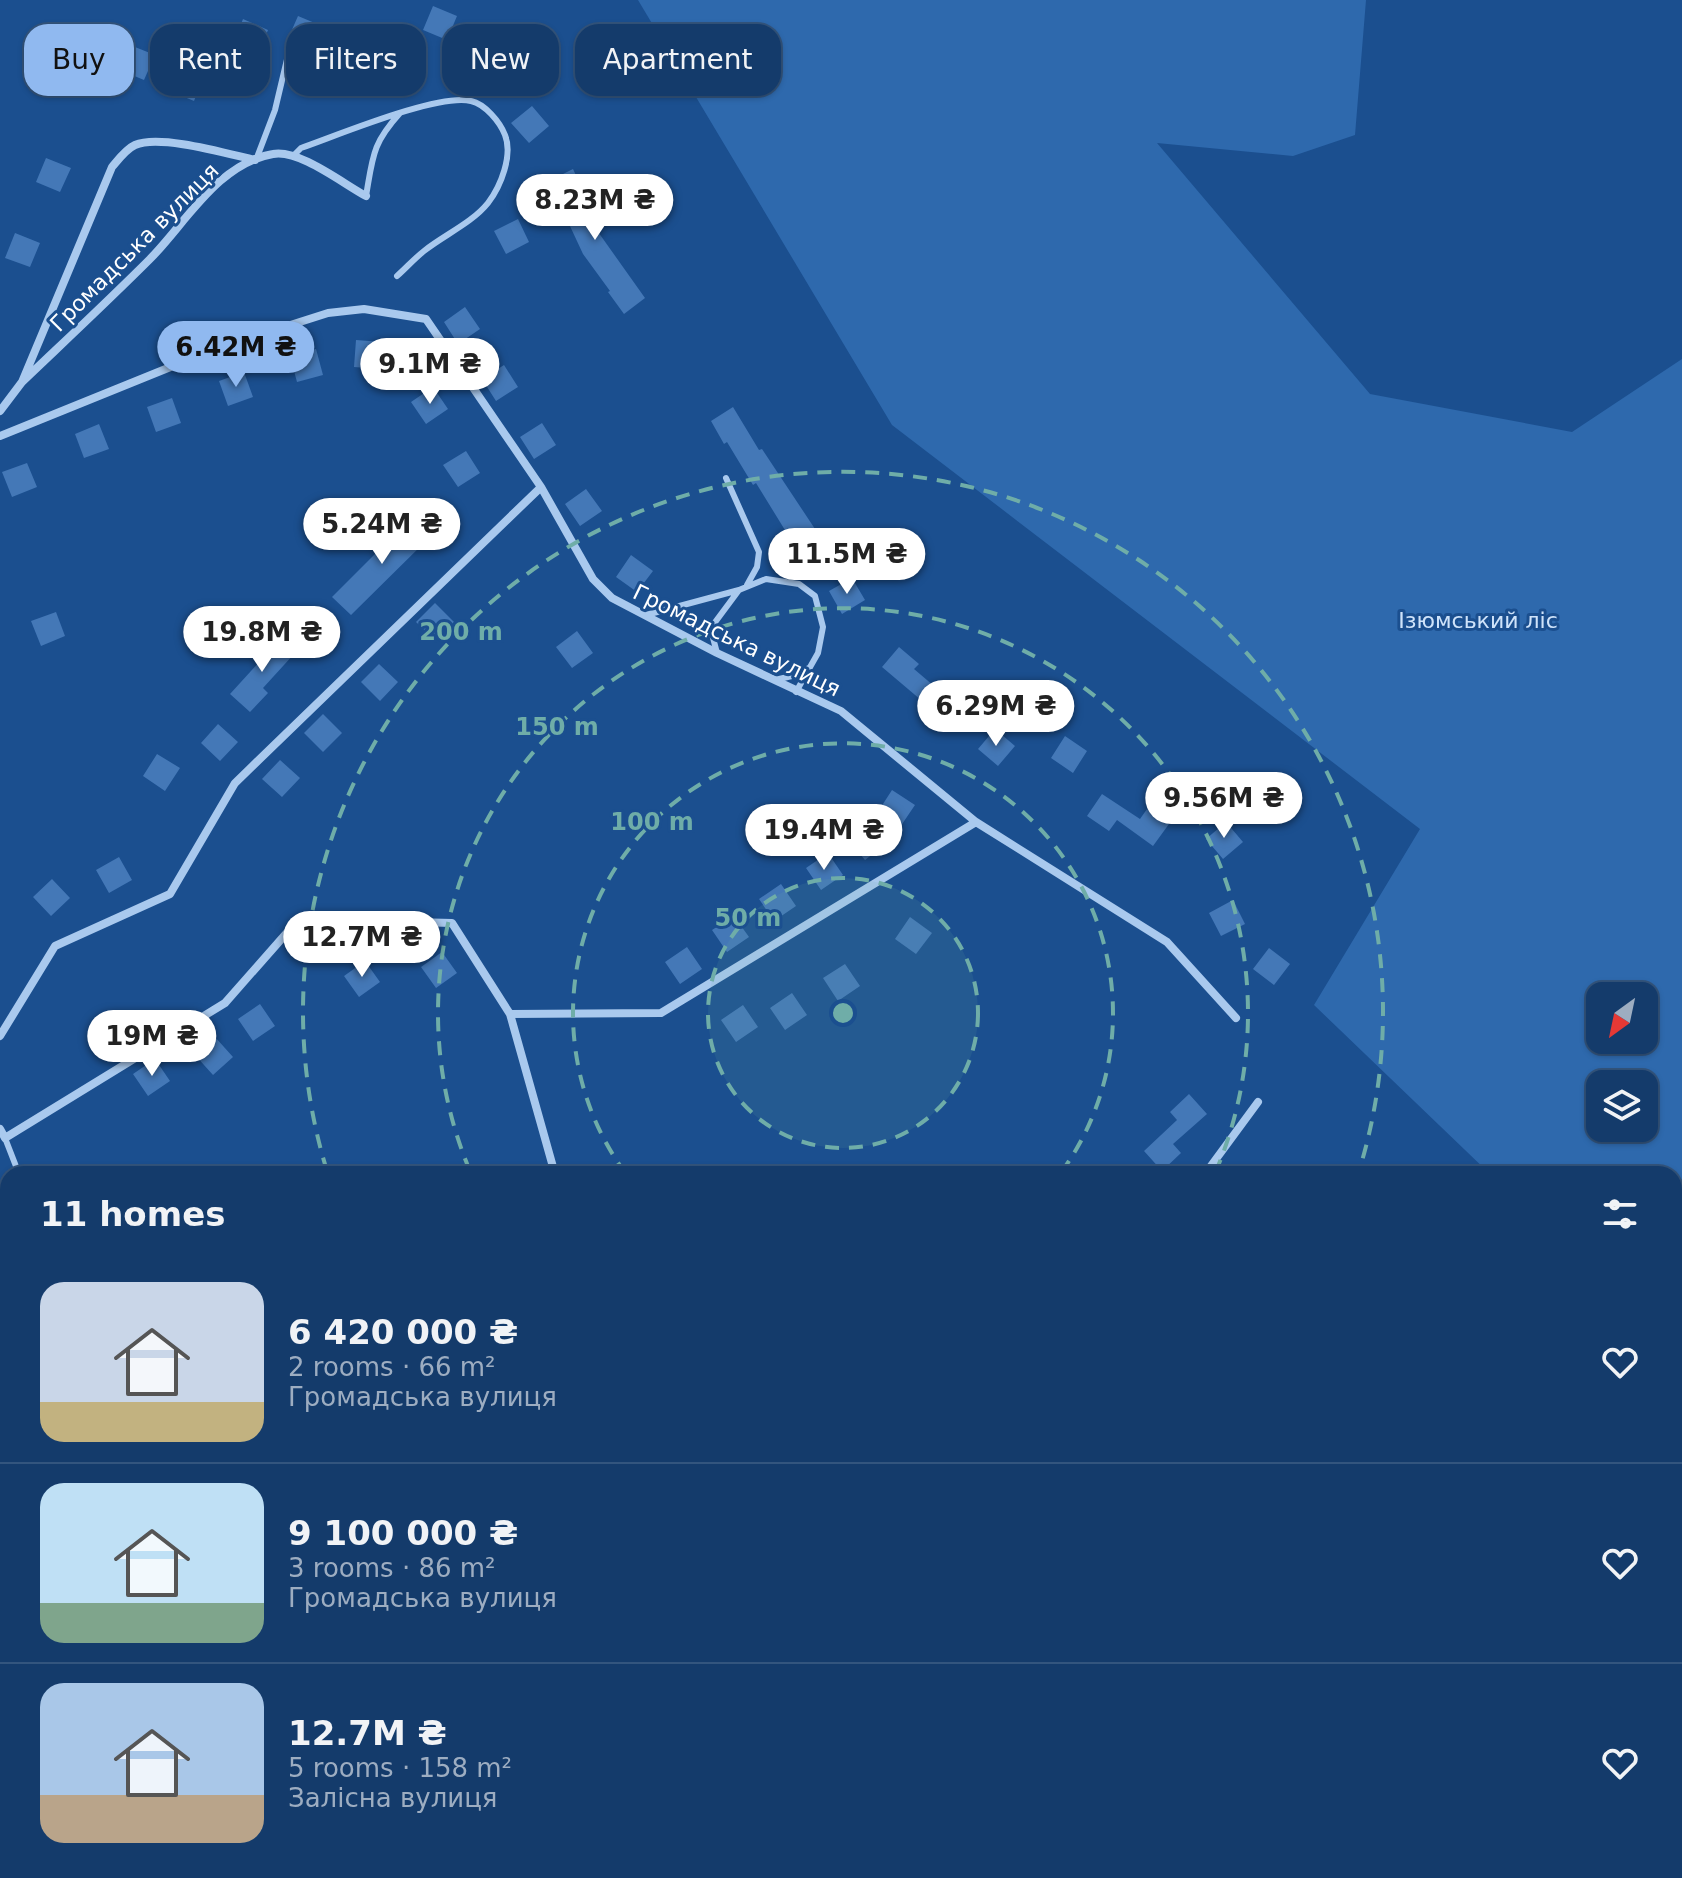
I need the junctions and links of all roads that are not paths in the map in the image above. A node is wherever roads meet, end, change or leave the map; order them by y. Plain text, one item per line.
1 (286, 64) edge
2 (402, 112) junction
3 (294, 155) junction
4 (256, 160) junction
5 (366, 196) joint
6 (397, 276) dead end
7 (22, 382) junction
8 (0, 411) edge
9 (0, 436) edge
10 (726, 478) dead end
11 (541, 487) junction
12 (747, 585) junction
13 (739, 590) junction
14 (643, 616) junction
15 (717, 653) junction
16 (809, 668) junction
17 (772, 680) junction
18 (796, 692) junction
19 (812, 699) junction
20 (976, 822) junction
21 (510, 1014) junction
22 (1236, 1018) dead end
23 (0, 1036) edge
24 (1258, 1102) dead end
25 (0, 1129) edge
26 (5, 1138) junction
27 (16, 1166) edge
28 (553, 1166) edge
29 (1211, 1166) edge

1 - 4 lane
2 - 3 lane
2 - 5 lane
2 - 6 lane
3 - 4 street, Громадська вулиця
3 - 5 street
4 - 7 street, Громадська вулиця
4 - 7 street
7 - 8 street
9 - 11 street, Громадська вулиця
10 - 12 lane
11 - 14 street, Громадська вулиця
11 - 23 street
12 - 13 lane
12 - 16 lane
13 - 14 lane
13 - 15 lane
14 - 15 street, Громадська вулиця
15 - 17 street, Громадська вулиця
16 - 17 lane
16 - 18 lane
16 - 19 lane
17 - 18 street, Громадська вулиця
18 - 19 street, Громадська вулиця
19 - 20 street, Громадська вулиця
20 - 21 street
20 - 22 street, Громадська вулиця
21 - 26 street
21 - 28 street
24 - 29 street
25 - 26 street
26 - 27 lane

